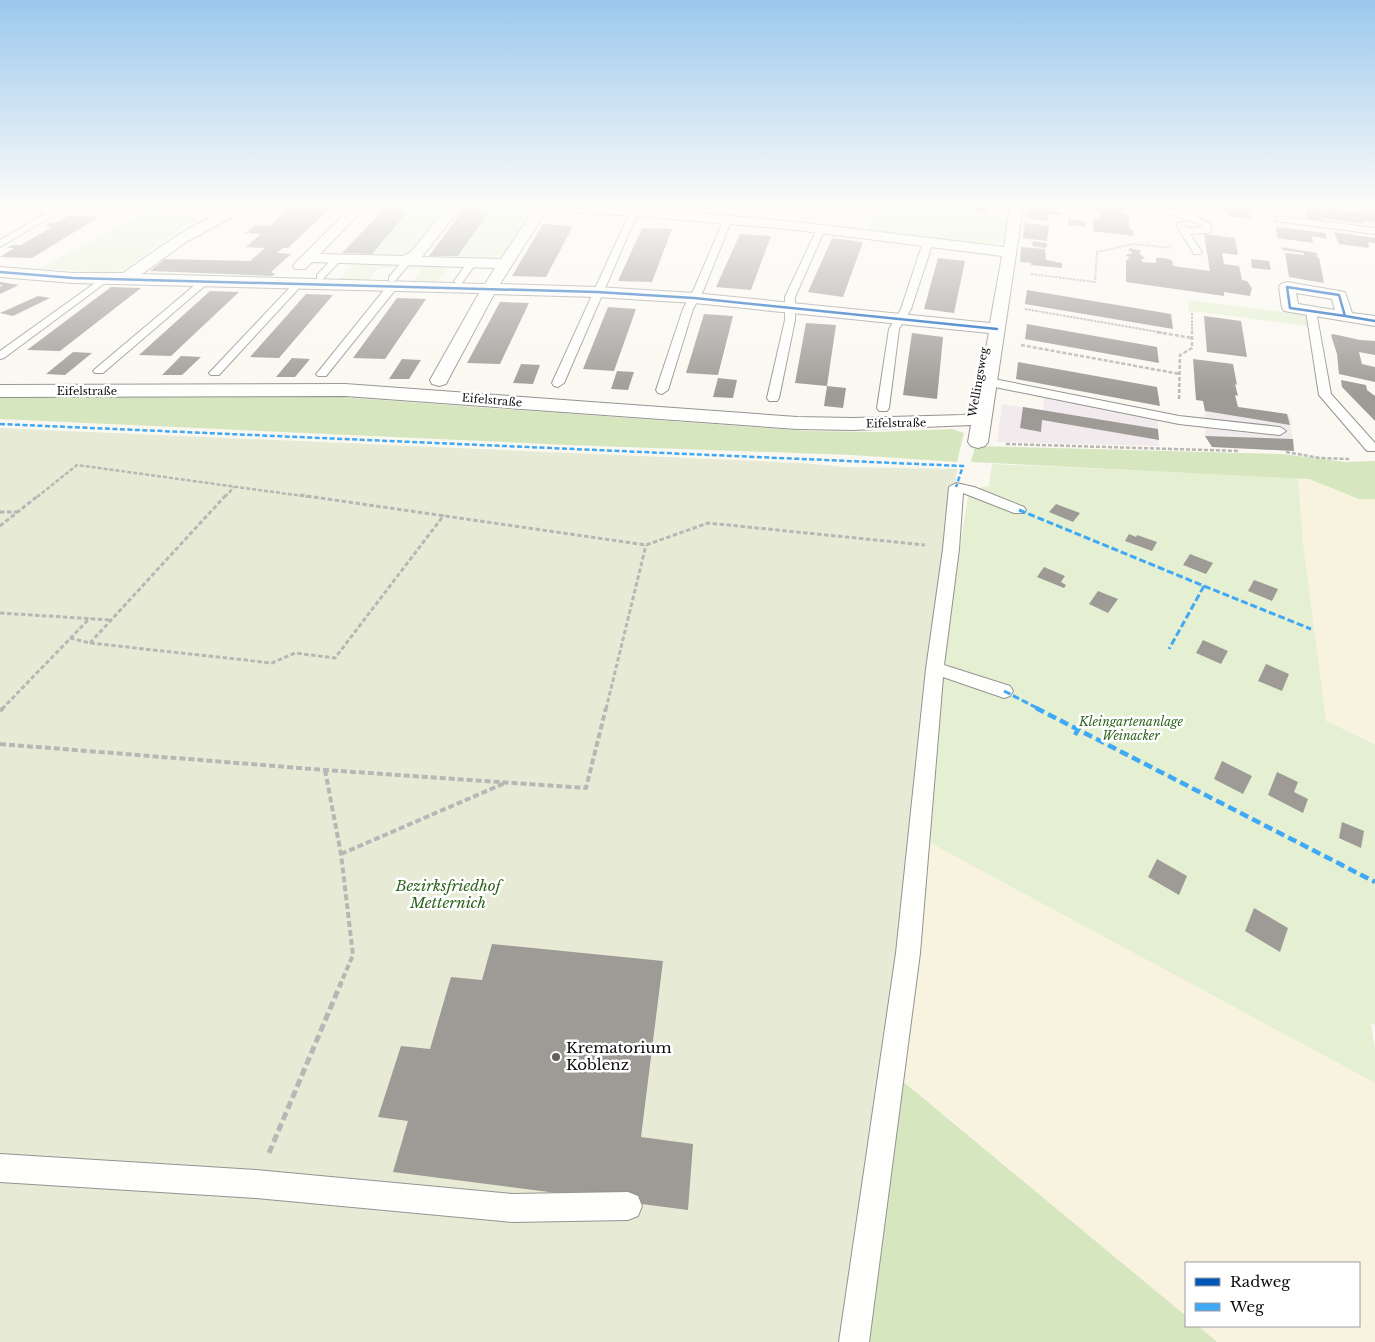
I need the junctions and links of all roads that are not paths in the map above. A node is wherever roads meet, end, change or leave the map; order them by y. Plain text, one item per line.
1 (138, 270) edge
2 (300, 270) edge
3 (334, 270) edge
4 (402, 270) edge
5 (480, 270) edge
6 (502, 270) edge
7 (607, 270) edge
8 (706, 270) edge
9 (802, 270) edge
10 (919, 270) edge
11 (1006, 270) edge
12 (0, 272) edge
13 (397, 275) junction
14 (106, 278) junction
15 (126, 278) junction
16 (204, 281) junction
17 (290, 283) junction
18 (489, 289) junction
19 (597, 292) junction
20 (694, 298) junction
21 (791, 308) junction
22 (1311, 311) junction
23 (1345, 317) junction
24 (900, 319) junction
25 (1375, 322) edge
26 (997, 335) junction
27 (0, 356) edge
28 (99, 371) dead end
29 (215, 373) dead end
30 (322, 374) dead end
31 (439, 380) dead end
32 (989, 382) junction
33 (558, 383) dead end
34 (662, 390) dead end
35 (0, 391) edge
36 (773, 398) dead end
37 (883, 408) dead end
38 (982, 416) junction
39 (1280, 431) dead end
40 (978, 442) road end
41 (1372, 448) dead end
42 (1019, 510) dead end
43 (935, 669) junction
44 (1004, 690) dead end
45 (0, 1168) edge
46 (628, 1206) dead end
47 (854, 1342) edge

1 - 15 street
2 - 17 street
3 - 13 street
4 - 13 street
5 - 13 street
6 - 18 street
7 - 19 lane
8 - 20 lane
9 - 21 lane
10 - 24 lane
11 - 26 street, Wellingsweg
12 - 14 street
13 - 17 street
13 - 18 street
13 - 30 lane
14 - 15 street
14 - 27 lane
15 - 16 street
16 - 17 street
16 - 28 lane
17 - 29 lane
18 - 19 street
18 - 31 street
19 - 20 street
19 - 33 lane
20 - 21 street
20 - 34 lane
21 - 24 street
21 - 36 lane
22 - 23 street
22 - 23 street
22 - 41 lane
23 - 25 street
24 - 26 street
24 - 37 lane
26 - 32 street, Wellingsweg
32 - 38 street, Wellingsweg
32 - 39 lane, Wellingsweg
35 - 38 street, Eifelstraße
38 - 40 street, Wellingsweg
42 - 43 lane
43 - 44 lane
43 - 47 lane
45 - 46 lane

